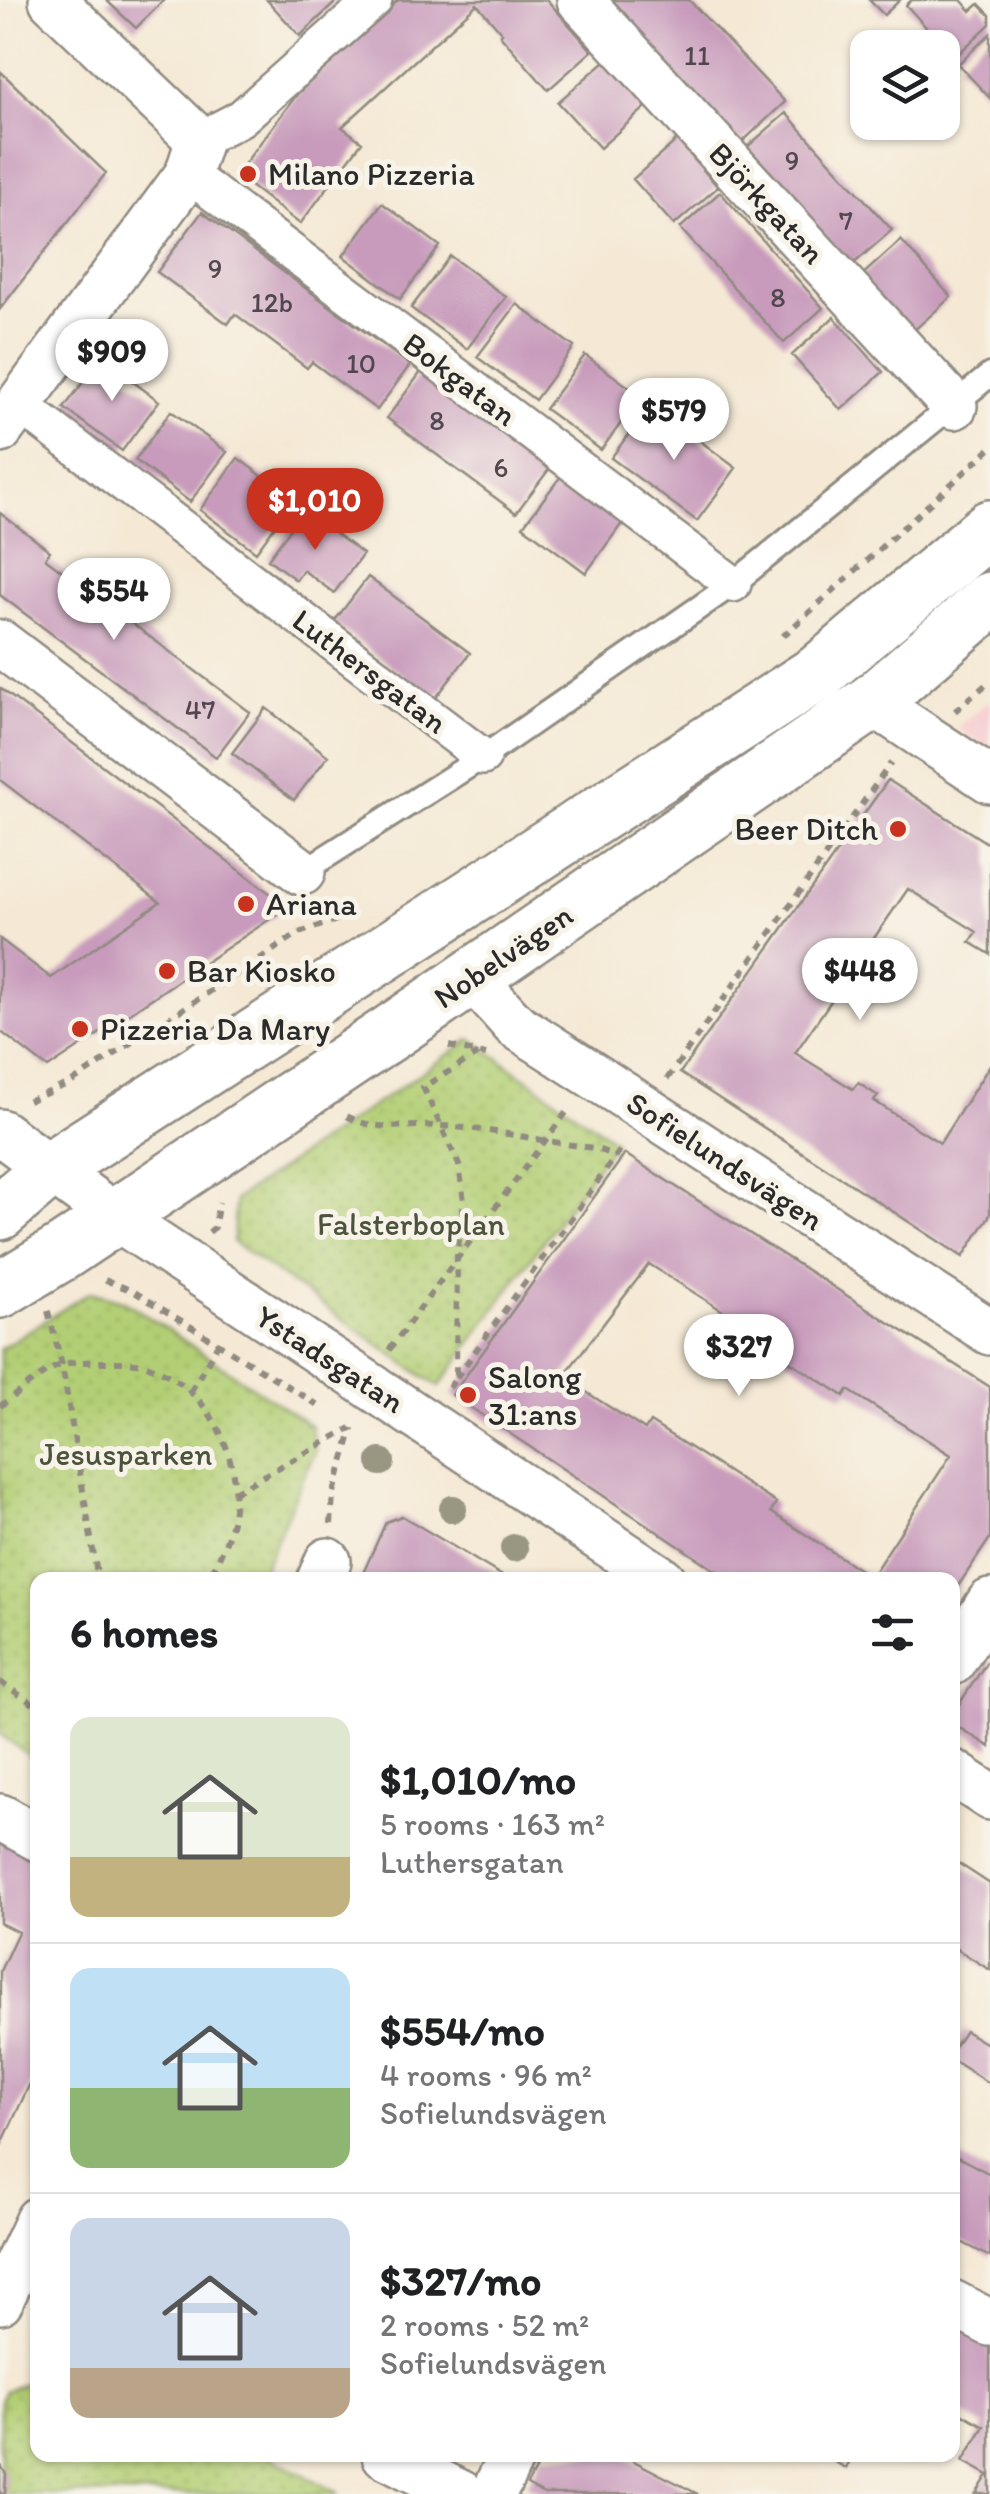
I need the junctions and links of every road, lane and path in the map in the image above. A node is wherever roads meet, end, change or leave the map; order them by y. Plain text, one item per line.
1 (52, 0) edge
2 (374, 0) edge
3 (580, 0) edge
4 (194, 157) junction
5 (990, 375) edge
6 (954, 406) junction
7 (10, 417) edge
8 (990, 449) edge
9 (990, 528) edge
10 (732, 584) junction
11 (990, 600) edge
12 (0, 642) edge
13 (767, 647) dead end
14 (872, 702) junction
15 (483, 756) junction
16 (990, 780) edge
17 (302, 872) joint
18 (372, 908) dead end
19 (472, 977) junction
20 (482, 1052) dead end
21 (568, 1110) dead end
22 (338, 1111) dead end
23 (11, 1120) edge
24 (439, 1126) junction
25 (544, 1142) junction
26 (625, 1144) dead end
27 (616, 1156) junction
28 (50, 1169) junction
29 (0, 1212) edge
30 (114, 1216) junction
31 (458, 1256) junction
32 (99, 1277) dead end
33 (23, 1299) edge
34 (989, 1328) edge
35 (219, 1342) junction
36 (388, 1351) dead end
37 (62, 1364) junction
38 (191, 1391) junction
39 (0, 1406) edge
40 (319, 1406) dead end
41 (336, 1417) dead end
42 (352, 1428) junction
43 (234, 1492) junction
44 (324, 1571) edge
45 (97, 1572) edge
46 (212, 1572) edge
47 (651, 1572) edge
48 (990, 1602) edge
49 (960, 1649) edge
50 (0, 1682) edge
51 (30, 1703) edge
52 (960, 1777) edge
53 (990, 1797) edge
54 (0, 1817) edge
55 (30, 1834) edge
56 (30, 2238) edge
57 (14, 2275) edge
58 (960, 2307) edge
59 (990, 2322) edge
60 (419, 2462) edge
61 (491, 2477) edge

1 - 4 street, Bokgatan
2 - 4 street
3 - 6 street, Björkgatan
4 - 7 street
4 - 10 street, Bokgatan
5 - 6 lane
6 - 10 lane
7 - 15 street, Luthersgatan
8 - 13 path
9 - 28 main road, Nobelvägen
10 - 15 lane
11 - 14 main road, Nobelvägen
12 - 17 street
14 - 16 street
14 - 19 main road, Nobelvägen
15 - 17 lane
18 - 23 path
19 - 30 main road, Nobelvägen
19 - 34 street, Sofielundsvägen
20 - 24 path
21 - 25 path
22 - 24 path
23 - 28 street, Ystadsgatan
24 - 25 path
24 - 31 path
25 - 27 path
25 - 31 path
26 - 27 path
27 - 31 path
28 - 29 main road, Nobelvägen
28 - 30 street, Ystadsgatan
30 - 33 main road, Nobelvägen
30 - 47 street, Ystadsgatan
31 - 36 path
32 - 35 path
33 - 37 path
35 - 38 path
35 - 40 path
37 - 38 path
37 - 39 path
37 - 45 path
38 - 43 path
41 - 42 path
42 - 43 path
42 - 44 path
43 - 46 path
48 - 49 street
50 - 51 path
52 - 53 street
54 - 55 street
56 - 57 street
58 - 59 street
60 - 61 street

